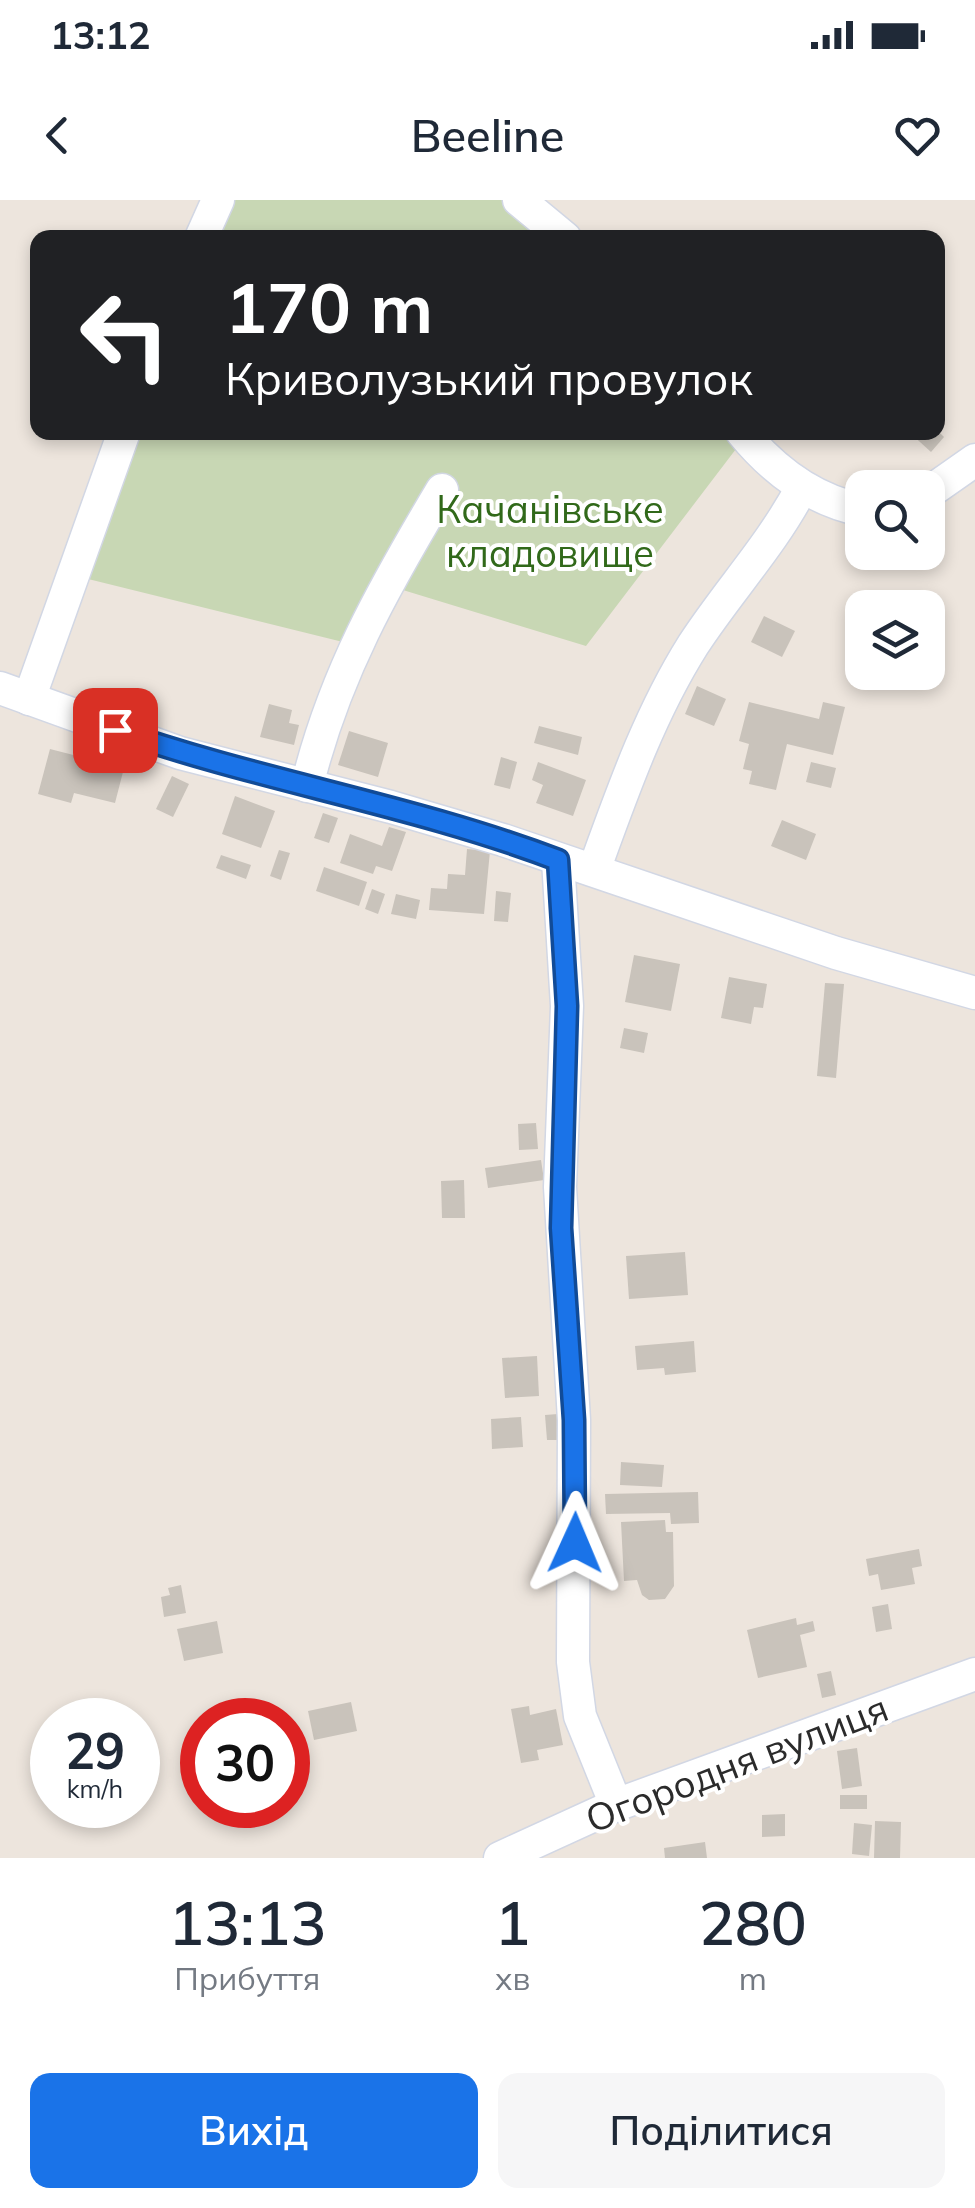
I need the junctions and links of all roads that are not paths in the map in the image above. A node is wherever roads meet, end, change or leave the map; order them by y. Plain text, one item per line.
1 (218, 200) edge
2 (519, 200) edge
3 (204, 230) edge
4 (555, 230) edge
5 (121, 440) edge
6 (748, 440) edge
7 (975, 460) edge
8 (945, 481) edge
9 (802, 487) junction
10 (442, 490) dead end
11 (845, 506) edge
12 (14, 693) edge
13 (307, 786) junction
14 (558, 860) junction
15 (594, 870) junction
16 (975, 992) edge
17 (975, 1674) edge
18 (616, 1805) junction
19 (500, 1858) edge

1 - 3 street
2 - 4 street
5 - 12 street
6 - 9 street
7 - 8 street
9 - 11 street
9 - 15 street
10 - 13 street
12 - 13 street
13 - 14 street
14 - 15 street
14 - 18 street
15 - 16 street
17 - 18 street, Огородня вулиця
18 - 19 street, Огородня вулиця

